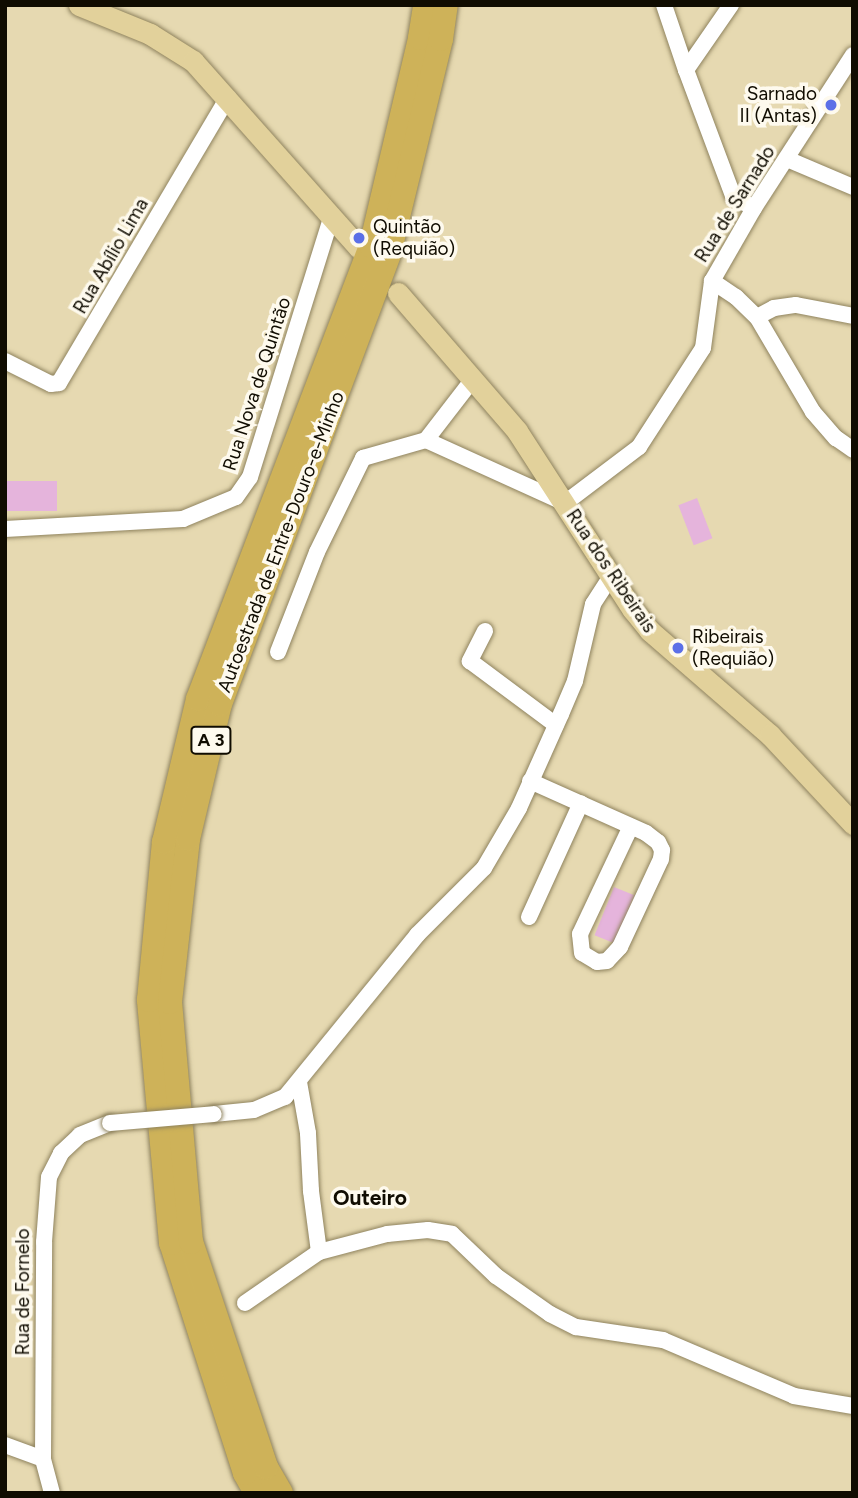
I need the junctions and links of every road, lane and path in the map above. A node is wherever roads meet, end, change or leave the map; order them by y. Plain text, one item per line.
1 (79, 5) edge
2 (425, 5) edge
3 (446, 5) edge
4 (664, 5) edge
5 (731, 5) edge
6 (853, 55) edge
7 (686, 71) junction
8 (229, 97) junction
9 (787, 159) junction
10 (853, 187) edge
11 (754, 208) junction
12 (332, 216) junction
13 (359, 248) dead end
14 (712, 281) junction
15 (398, 293) dead end
16 (853, 316) edge
17 (757, 317) junction
18 (5, 361) edge
19 (474, 378) junction
20 (426, 440) junction
21 (853, 450) edge
22 (565, 503) junction
23 (5, 529) edge
24 (612, 575) junction
25 (485, 631) dead end
26 (278, 652) dead end
27 (556, 725) junction
28 (530, 781) junction
29 (581, 803) junction
30 (851, 823) edge
31 (631, 826) junction
32 (529, 918) dead end
33 (299, 1082) junction
34 (319, 1252) junction
35 (245, 1304) dead end
36 (853, 1406) edge
37 (5, 1445) edge
38 (43, 1459) junction
39 (52, 1493) edge
40 (256, 1493) edge
41 (281, 1493) edge

1 - 8 main road
2 - 40 highway, Autoestrada de Entre-Douro-e-Minho / A 3
3 - 41 highway, Autoestrada de Entre-Douro-e-Minho / A 3
4 - 7 street
5 - 7 street
6 - 9 street, Rua de Sarnado
7 - 11 street
8 - 12 main road
8 - 18 street, Rua Abílio Lima
9 - 10 street
9 - 11 street, Rua de Sarnado
11 - 14 street, Rua de Sarnado
12 - 13 main road
12 - 23 street, Rua Nova de Quintão
14 - 17 street
14 - 22 street, Rua de Sarnado
15 - 19 main road, Rua dos Ribeirais
16 - 17 street
17 - 21 street
19 - 20 street
19 - 22 main road, Rua dos Ribeirais
20 - 22 street
20 - 26 street
22 - 24 main road, Rua dos Ribeirais
24 - 27 street, Rua de Fornelo
24 - 30 main road, Rua dos Ribeirais
25 - 27 street
27 - 28 street, Rua de Fornelo
28 - 29 street
28 - 33 street, Rua de Fornelo
29 - 31 street
29 - 32 street
31 - 31 street
33 - 34 street
33 - 38 street, Rua de Fornelo, bridge
34 - 35 street
34 - 36 street
37 - 38 street
38 - 39 street, Rua de Fornelo

